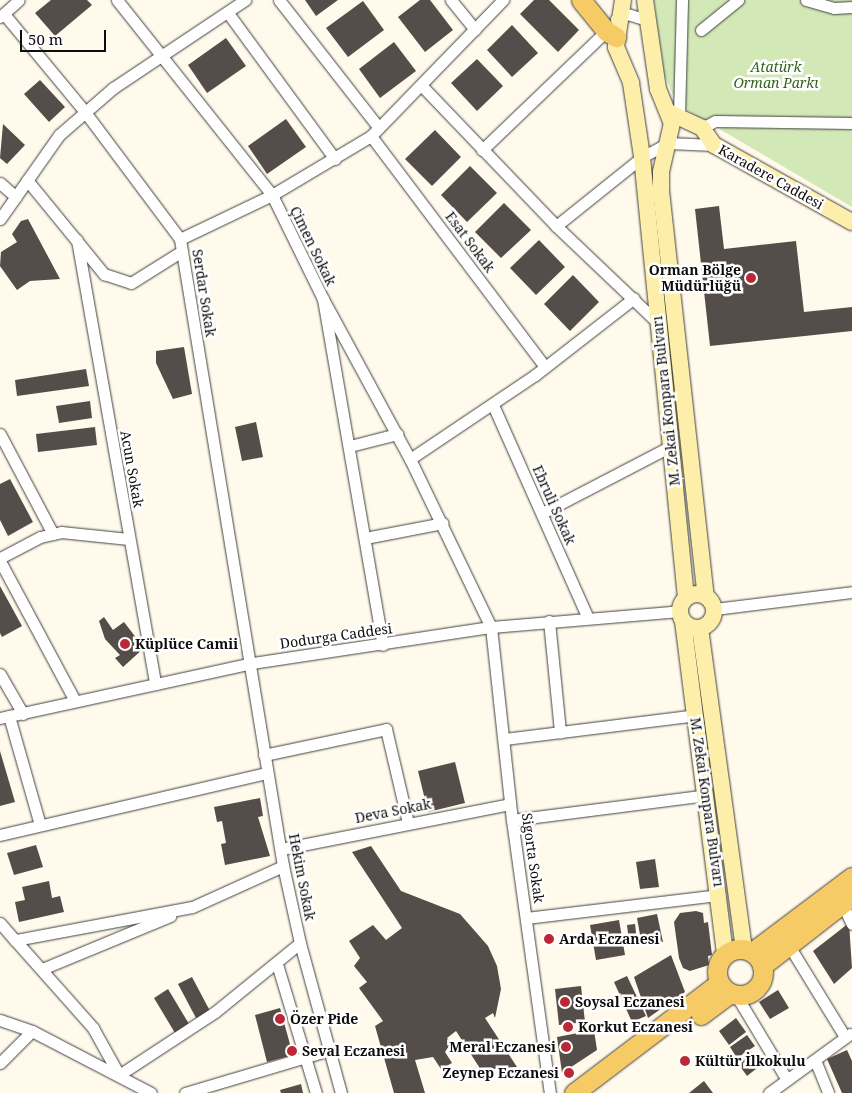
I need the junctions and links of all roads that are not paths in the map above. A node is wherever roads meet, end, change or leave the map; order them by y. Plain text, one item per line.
1 (19, 0) edge
2 (117, 0) edge
3 (245, 0) edge
4 (279, 0) edge
5 (450, 0) edge
6 (503, 0) edge
7 (581, 0) edge
8 (645, 0) edge
9 (682, 0) edge
10 (738, 0) edge
11 (806, 0) edge
12 (623, 6) edge
13 (852, 6) edge
14 (228, 13) junction
15 (2, 16) edge
16 (647, 20) junction
17 (475, 30) junction
18 (606, 30) junction
19 (701, 30) dead end
20 (162, 58) junction
21 (421, 85) junction
22 (85, 112) junction
23 (674, 114) junction
24 (852, 123) edge
25 (702, 128) junction
26 (375, 132) junction
27 (668, 144) junction
28 (714, 145) junction
29 (482, 150) junction
30 (642, 157) junction
31 (335, 159) junction
32 (27, 180) junction
33 (0, 183) edge
34 (272, 195) junction
35 (16, 197) junction
36 (0, 219) edge
37 (852, 222) edge
38 (556, 226) junction
39 (78, 240) junction
40 (180, 240) junction
41 (182, 251) junction
42 (634, 298) junction
43 (323, 299) junction
44 (658, 324) junction
45 (545, 367) junction
46 (492, 404) junction
47 (0, 434) edge
48 (397, 434) junction
49 (350, 446) junction
50 (671, 446) junction
51 (410, 459) junction
52 (542, 513) junction
53 (443, 523) junction
54 (52, 534) junction
55 (365, 538) junction
56 (129, 539) junction
57 (0, 560) edge
58 (852, 592) edge
59 (710, 603) junction
60 (683, 610) junction
61 (588, 618) junction
62 (549, 621) junction
63 (491, 627) junction
64 (700, 628) junction
65 (383, 645) junction
66 (252, 664) junction
67 (0, 674) edge
68 (155, 684) junction
69 (74, 701) junction
70 (23, 714) junction
71 (696, 715) junction
72 (4, 717) edge
73 (560, 732) junction
74 (504, 739) junction
75 (264, 755) junction
76 (267, 773) junction
77 (706, 795) junction
78 (510, 804) junction
79 (512, 820) junction
80 (408, 823) junction
81 (40, 825) junction
82 (0, 835) edge
83 (281, 849) junction
84 (283, 866) junction
85 (852, 877) edge
86 (720, 895) junction
87 (847, 899) edge
88 (192, 907) junction
89 (526, 918) junction
90 (0, 923) edge
91 (852, 924) edge
92 (15, 940) junction
93 (300, 943) junction
94 (788, 944) junction
95 (725, 954) junction
96 (753, 956) junction
97 (277, 964) junction
98 (42, 969) junction
99 (728, 991) junction
100 (0, 1020) edge
101 (32, 1031) junction
102 (849, 1035) edge
103 (329, 1050) junction
104 (305, 1058) junction
105 (814, 1060) junction
106 (0, 1063) edge
107 (120, 1076) junction
108 (787, 1080) junction
109 (136, 1090) edge
110 (151, 1093) edge
111 (185, 1093) edge
112 (316, 1093) edge
113 (341, 1093) edge
114 (550, 1093) edge
115 (574, 1093) edge
116 (596, 1093) edge
117 (770, 1093) edge
118 (828, 1093) edge

1 - 15 street
2 - 20 street, Çimen Sokak
3 - 14 street
4 - 26 street, Esat Sokak
5 - 17 street
6 - 17 street, Serdar Sokak
7 - 18 main road
8 - 16 main road, M. Zekai Konpara Bulvarı
9 - 23 street
10 - 19 street
11 - 13 street
12 - 16 street
12 - 18 main road
12 - 18 street
14 - 20 street
14 - 31 street
15 - 22 street
16 - 23 main road, M. Zekai Konpara Bulvarı
17 - 21 street, Serdar Sokak
18 - 29 street
18 - 30 main road, M. Zekai Konpara Bulvarı
20 - 22 street
20 - 34 street, Çimen Sokak
21 - 26 street, Serdar Sokak
21 - 29 street
22 - 32 street
22 - 40 street
23 - 25 main road, Karadere Caddesi
23 - 27 main road, M. Zekai Konpara Bulvarı
24 - 25 street
25 - 28 main road, Karadere Caddesi
26 - 31 street, Serdar Sokak
26 - 45 street, Esat Sokak
27 - 28 street
27 - 30 street
27 - 59 main road, M. Zekai Konpara Bulvarı
28 - 37 main road, Karadere Caddesi
29 - 38 street
30 - 38 street
30 - 44 main road, M. Zekai Konpara Bulvarı
31 - 34 street, Serdar Sokak
32 - 35 street
32 - 39 street
33 - 35 street
34 - 40 street, Serdar Sokak
34 - 43 street, Çimen Sokak
35 - 36 street
38 - 42 street
39 - 41 street
39 - 56 street, Acun Sokak
40 - 41 street, Serdar Sokak
41 - 66 street, Serdar Sokak
42 - 44 street
42 - 45 street
43 - 48 street, Sigorta Sokak
43 - 49 street, Çimen Sokak
44 - 50 main road, M. Zekai Konpara Bulvarı
45 - 46 street
46 - 51 street
46 - 52 street, Ebruli Sokak
47 - 54 street
48 - 49 street
48 - 51 street, Sigorta Sokak
49 - 55 street, Çimen Sokak
50 - 52 street
50 - 60 main road, M. Zekai Konpara Bulvarı
51 - 53 street, Sigorta Sokak
52 - 61 street, Ebruli Sokak
53 - 55 street
53 - 63 street, Sigorta Sokak
54 - 56 street
54 - 57 street
55 - 65 street, Çimen Sokak
56 - 68 street, Acun Sokak
57 - 69 street
58 - 59 street
59 - 60 main road
59 - 64 main road
60 - 61 street, Dodurga Caddesi
60 - 64 main road
60 - 71 main road, M. Zekai Konpara Bulvarı
61 - 62 street, Dodurga Caddesi
62 - 63 street, Dodurga Caddesi
62 - 73 street
63 - 65 street, Dodurga Caddesi
63 - 74 street, Sigorta Sokak
64 - 96 main road, M. Zekai Konpara Bulvarı
65 - 66 street, Dodurga Caddesi
66 - 68 street, Dodurga Caddesi
66 - 75 street, Hekim Sokak
67 - 70 street
68 - 69 street, Dodurga Caddesi
69 - 70 street, Dodurga Caddesi
70 - 72 street, Dodurga Caddesi
71 - 73 street
71 - 77 main road, M. Zekai Konpara Bulvarı
72 - 81 street
73 - 74 street
74 - 78 street, Sigorta Sokak
75 - 76 street, Hekim Sokak
75 - 80 street
76 - 81 street
76 - 83 street, Hekim Sokak
77 - 79 street
77 - 86 main road, M. Zekai Konpara Bulvarı
78 - 79 street, Sigorta Sokak
78 - 80 street, Deva Sokak
79 - 89 street, Sigorta Sokak
80 - 83 street, Deva Sokak
81 - 82 street
83 - 84 street, Hekim Sokak
84 - 88 street
84 - 93 street, Hekim Sokak
85 - 96 main road
86 - 89 street
86 - 95 main road, M. Zekai Konpara Bulvarı
87 - 91 street
87 - 94 main road
88 - 92 street
88 - 98 street
89 - 114 street, Sigorta Sokak
90 - 92 street
92 - 98 street
93 - 97 street
93 - 103 street, Hekim Sokak
94 - 96 main road
94 - 102 street
95 - 96 main road
95 - 99 main road
96 - 99 main road
97 - 104 street
97 - 107 street
98 - 107 street
99 - 108 street
99 - 115 main road
99 - 116 main road
100 - 101 street
101 - 106 street
101 - 107 street
102 - 105 street
103 - 104 street
103 - 113 street, Hekim Sokak
104 - 111 street
104 - 112 street
105 - 108 street
105 - 118 street
107 - 109 street
108 - 117 street
109 - 110 street

